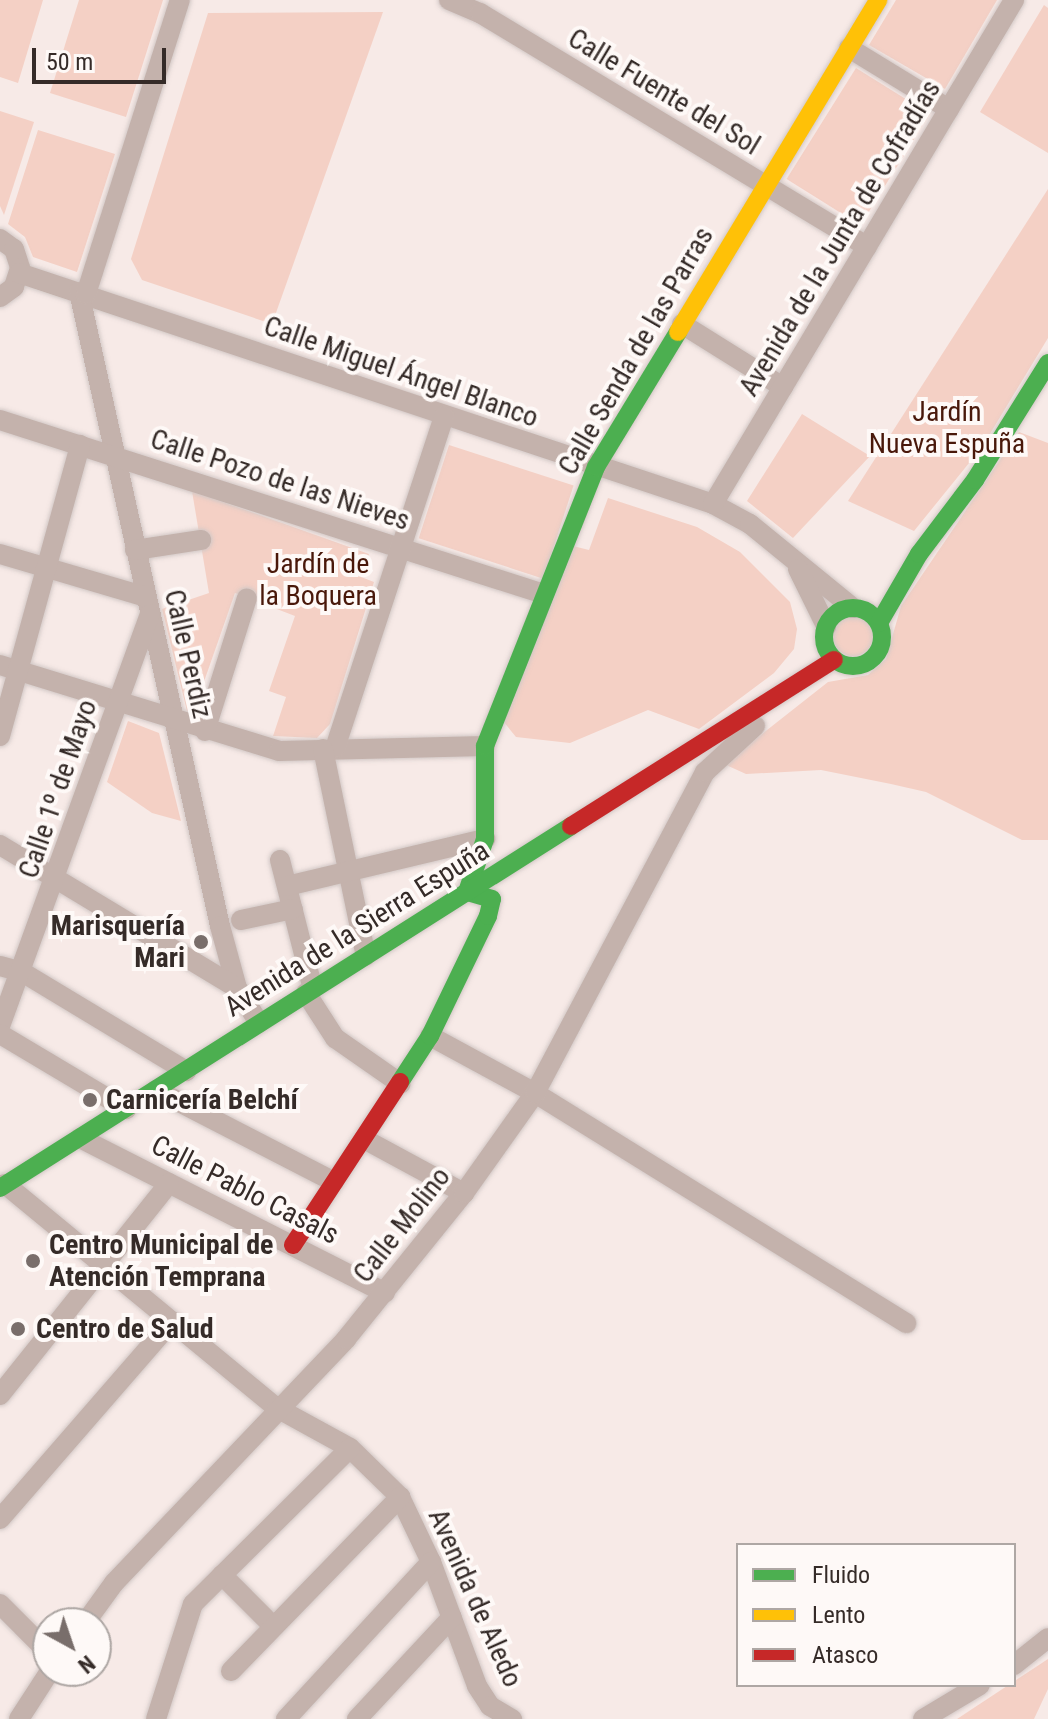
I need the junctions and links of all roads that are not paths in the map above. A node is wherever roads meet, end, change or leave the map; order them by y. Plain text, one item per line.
1 (180, 0) edge
2 (449, 0) edge
3 (878, 0) edge
4 (1014, 0) edge
5 (849, 48) junction
6 (949, 109) junction
7 (765, 187) junction
8 (0, 239) edge
9 (867, 246) junction
10 (19, 273) junction
11 (82, 293) junction
12 (3, 296) edge
13 (0, 318) edge
14 (682, 324) junction
15 (1048, 363) edge
16 (783, 387) junction
17 (444, 416) junction
18 (0, 420) edge
19 (80, 445) junction
20 (115, 457) junction
21 (596, 467) junction
22 (713, 504) junction
23 (201, 540) dead end
24 (402, 548) junction
25 (135, 550) junction
26 (0, 554) edge
27 (919, 554) junction
28 (796, 565) junction
29 (47, 568) junction
30 (544, 594) junction
31 (247, 598) dead end
32 (148, 606) junction
33 (854, 608) junction
34 (879, 623) junction
35 (826, 629) junction
36 (839, 662) junction
37 (9, 668) edge
38 (118, 702) junction
39 (744, 716) junction
40 (176, 723) junction
41 (205, 731) junction
42 (0, 736) edge
43 (485, 746) junction
44 (329, 748) junction
45 (662, 770) junction
46 (686, 806) junction
47 (485, 839) junction
48 (0, 845) edge
49 (280, 860) dead end
50 (347, 872) junction
51 (57, 881) junction
52 (287, 886) junction
53 (467, 892) junction
54 (293, 909) junction
55 (241, 920) dead end
56 (366, 956) junction
57 (0, 966) edge
58 (22, 972) junction
59 (237, 988) junction
60 (309, 991) junction
61 (259, 1023) junction
62 (0, 1026) edge
63 (0, 1034) edge
64 (430, 1036) junction
65 (186, 1071) junction
66 (401, 1084) junction
67 (156, 1090) junction
68 (535, 1093) junction
69 (126, 1109) junction
70 (80, 1138) junction
71 (364, 1139) junction
72 (334, 1182) junction
73 (169, 1183) junction
74 (2, 1186) edge
75 (464, 1193) junction
76 (293, 1245) junction
77 (102, 1265) junction
78 (385, 1293) junction
79 (172, 1321) junction
80 (906, 1323) dead end
81 (4, 1382) edge
82 (277, 1408) junction
83 (350, 1448) junction
84 (400, 1497) junction
85 (0, 1519) edge
86 (431, 1562) junction
87 (222, 1575) junction
88 (1, 1607) edge
89 (97, 1607) edge
90 (452, 1617) junction
91 (273, 1626) junction
92 (32, 1637) edge
93 (1048, 1638) edge
94 (1016, 1663) edge
95 (231, 1671) dead end
96 (40, 1687) edge
97 (977, 1687) edge
98 (19, 1719) edge
99 (156, 1719) edge
100 (286, 1719) edge
101 (357, 1719) edge
102 (512, 1719) edge
103 (923, 1719) edge

1 - 11 street
2 - 7 street, Calle Fuente del Sol
3 - 5 main road, Calle Senda de las Parras
4 - 6 street, Avenida de la Junta de Cofradías
5 - 6 street
5 - 7 main road, Calle Senda de las Parras
6 - 9 street, Avenida de la Junta de Cofradías
7 - 9 street, Calle Fuente del Sol
7 - 14 main road, Calle Senda de las Parras
8 - 10 street
9 - 16 street, Avenida de la Junta de Cofradías
10 - 11 street, Calle Miguel Ángel Blanco
10 - 12 street
11 - 17 street, Calle Miguel Ángel Blanco
11 - 20 street, Calle Perdiz
12 - 13 street
14 - 16 street
14 - 21 main road, Calle Senda de las Parras
15 - 27 main road
16 - 22 street, Avenida de la Junta de Cofradías
17 - 21 street, Calle Miguel Ángel Blanco
17 - 24 street
18 - 19 street, Calle Pozo de las Nieves
19 - 20 street, Calle Pozo de las Nieves
19 - 29 street
20 - 24 street, Calle Pozo de las Nieves
20 - 25 street, Calle Perdiz
21 - 22 street, Calle Miguel Ángel Blanco
21 - 30 main road, Calle Senda de las Parras
22 - 28 street, Calle Miguel Ángel Blanco
23 - 25 street
24 - 30 street, Calle Pozo de las Nieves
24 - 44 street
25 - 32 street, Calle Perdiz
26 - 29 street
27 - 33 main road
27 - 34 main road
28 - 33 street, Calle Miguel Ángel Blanco
28 - 35 street, Calle Miguel Ángel Blanco
29 - 32 street
29 - 37 street
30 - 43 main road, Calle Senda de las Parras
31 - 41 street
32 - 38 street, Calle 1º de Mayo
32 - 40 street, Calle Perdiz
33 - 34 main road
33 - 35 main road
34 - 36 main road
35 - 36 main road
35 - 39 main road, Avenida de la Sierra Espuña
36 - 39 main road, Avenida de la Sierra Espuña
36 - 46 street, Calle Molino
37 - 38 street
37 - 42 street
38 - 40 street
38 - 51 street, Calle 1º de Mayo
39 - 45 main road, Avenida de la Sierra Espuña
40 - 41 street
40 - 59 street, Calle Perdiz
41 - 44 street
43 - 44 street
43 - 47 main road, Calle Senda de las Parras
44 - 50 street
45 - 46 street
45 - 53 main road, Avenida de la Sierra Espuña
46 - 68 street, Calle Molino
47 - 50 street
47 - 53 main road, Calle Senda de las Parras
48 - 51 street
49 - 52 street
50 - 52 street
50 - 56 street
51 - 58 street, Calle 1º de Mayo
51 - 59 street
52 - 54 street
53 - 56 main road, Avenida de la Sierra Espuña
53 - 64 main road
54 - 55 street
54 - 60 street
56 - 60 main road, Avenida de la Sierra Espuña
57 - 58 street
58 - 62 street, Calle 1º de Mayo
58 - 65 street
59 - 61 street, Calle Perdiz
60 - 61 main road, Avenida de la Sierra Espuña
60 - 66 street
61 - 65 main road, Avenida de la Sierra Espuña
63 - 69 street
64 - 66 main road
64 - 68 street
65 - 67 main road, Avenida de la Sierra Espuña
66 - 71 main road
67 - 69 main road, Avenida de la Sierra Espuña
67 - 72 street
68 - 75 street, Calle Molino
68 - 80 street
69 - 70 main road, Avenida de la Sierra Espuña
70 - 73 street, Calle Pablo Casals
70 - 74 main road, Avenida de la Sierra Espuña
71 - 72 main road
71 - 75 street
72 - 76 main road
73 - 76 street, Calle Pablo Casals
73 - 77 street
74 - 77 street, Avenida de Aledo
75 - 78 street, Calle Molino
76 - 78 street, Calle Pablo Casals
77 - 79 street, Avenida de Aledo
77 - 81 street
78 - 82 street, Calle Molino
79 - 82 street, Avenida de Aledo
79 - 85 street
82 - 83 street, Avenida de Aledo
82 - 89 street, Calle Molino
83 - 84 street, Avenida de Aledo
83 - 87 street
84 - 86 street, Avenida de Aledo
84 - 91 street
86 - 90 street, Avenida de Aledo
86 - 100 street
87 - 91 street
87 - 99 street
88 - 92 street
90 - 101 street
90 - 102 street, Avenida de Aledo
91 - 95 street
93 - 94 street
96 - 98 street
97 - 103 street

